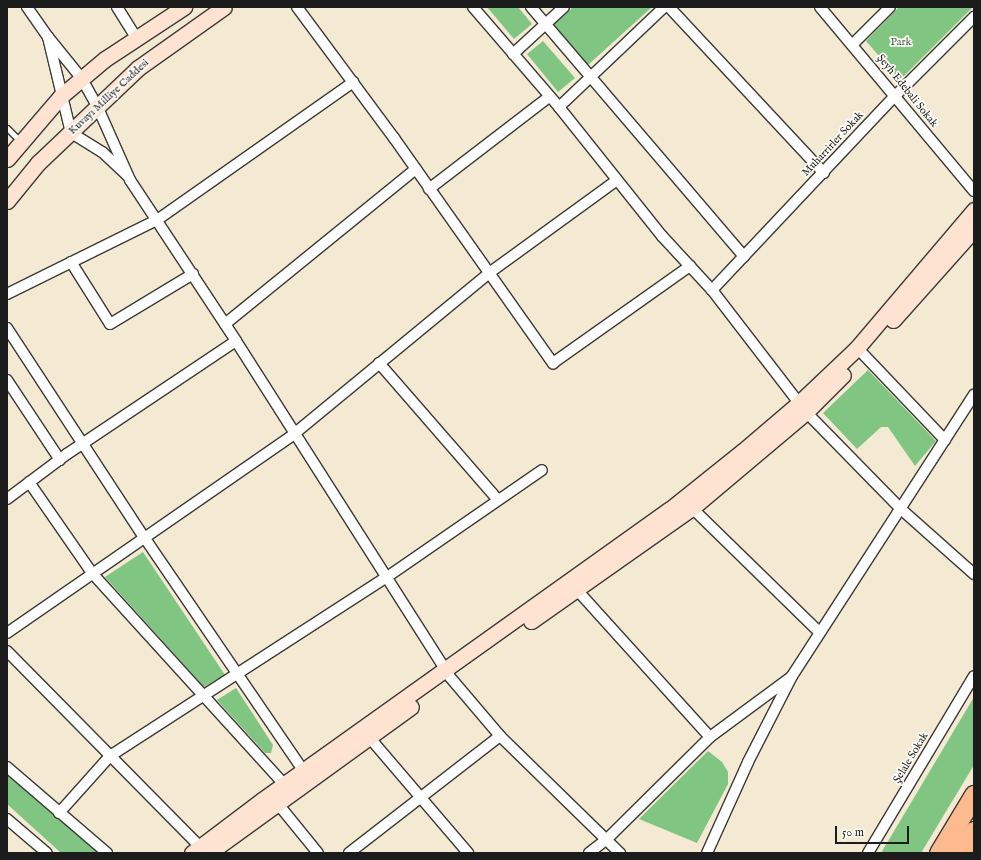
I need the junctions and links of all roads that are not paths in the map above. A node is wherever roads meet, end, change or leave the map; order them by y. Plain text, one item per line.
1 (27, 7) edge
2 (117, 7) edge
3 (184, 7) edge
4 (224, 7) edge
5 (297, 7) edge
6 (473, 7) edge
7 (531, 7) edge
8 (564, 7) edge
9 (664, 7) edge
10 (669, 7) edge
11 (820, 7) edge
12 (890, 7) edge
13 (974, 17) edge
14 (545, 24) junction
15 (48, 37) junction
16 (137, 39) junction
17 (853, 44) junction
18 (512, 54) junction
19 (82, 79) junction
20 (591, 79) junction
21 (352, 82) junction
22 (61, 96) junction
23 (895, 96) junction
24 (549, 97) junction
25 (559, 107) junction
26 (98, 108) junction
27 (7, 128) edge
28 (71, 133) junction
29 (20, 141) junction
30 (7, 158) edge
31 (416, 169) junction
32 (824, 172) junction
33 (128, 176) junction
34 (617, 180) junction
35 (429, 189) junction
36 (974, 191) edge
37 (7, 201) edge
38 (974, 210) edge
39 (157, 220) junction
40 (974, 229) edge
41 (744, 256) junction
42 (71, 262) junction
43 (690, 266) junction
44 (489, 273) junction
45 (193, 274) junction
46 (712, 290) junction
47 (7, 294) edge
48 (225, 324) junction
49 (7, 328) edge
50 (236, 340) junction
51 (863, 354) junction
52 (379, 363) junction
53 (7, 380) edge
54 (974, 395) edge
55 (803, 408) junction
56 (294, 434) junction
57 (945, 440) junction
58 (84, 443) junction
59 (60, 460) junction
60 (542, 470) dead end
61 (30, 482) junction
62 (7, 499) edge
63 (498, 500) junction
64 (692, 508) junction
65 (901, 509) junction
66 (144, 537) junction
67 (92, 573) junction
68 (974, 574) edge
69 (387, 577) junction
70 (577, 590) junction
71 (820, 632) junction
72 (7, 633) edge
73 (7, 650) edge
74 (237, 673) junction
75 (448, 674) junction
76 (792, 676) junction
77 (974, 676) edge
78 (205, 695) junction
79 (500, 736) junction
80 (369, 737) junction
81 (710, 737) junction
82 (110, 756) junction
83 (7, 767) edge
84 (304, 770) junction
85 (284, 784) junction
86 (974, 795) edge
87 (418, 797) junction
88 (278, 804) junction
89 (59, 813) junction
90 (7, 819) edge
91 (974, 830) edge
92 (607, 839) junction
93 (200, 851) edge
94 (47, 853) edge
95 (107, 853) edge
96 (318, 853) edge
97 (349, 853) edge
98 (468, 853) edge
99 (589, 853) edge
100 (620, 853) edge
101 (707, 853) edge
102 (868, 853) edge
103 (939, 853) edge
104 (960, 853) edge

1 - 15 street
2 - 16 street
3 - 16 street
4 - 26 street, Kuvayı Milliye Caddesi
5 - 21 street
6 - 18 street
7 - 14 street
8 - 14 street
9 - 20 street
10 - 32 street
11 - 17 street, Şeyh Edebali Sokak
12 - 17 street
13 - 23 street, Muharrirler Sokak
14 - 18 street
14 - 20 street
15 - 19 street
15 - 22 street
16 - 19 street
17 - 23 street, Şeyh Edebali Sokak
18 - 24 street
19 - 22 street
19 - 26 street
20 - 25 street
20 - 41 street
21 - 31 street
21 - 39 street
22 - 28 street
22 - 29 street
23 - 32 street, Muharrirler Sokak
23 - 36 street, Şeyh Edebali Sokak
24 - 25 street
24 - 35 street
25 - 34 street
26 - 28 street, Kuvayı Milliye Caddesi
26 - 33 street
27 - 29 lane
28 - 33 street
28 - 37 street, Kuvayı Milliye Caddesi
29 - 30 street
31 - 35 street
31 - 48 street
32 - 41 street, Muharrirler Sokak
33 - 39 street
34 - 43 street
34 - 44 street
35 - 44 street
38 - 55 street
39 - 42 street
39 - 45 street
40 - 51 street
41 - 46 street, Muharrirler Sokak
42 - 45 street
42 - 47 street
43 - 44 street
43 - 46 street
44 - 52 street
45 - 48 street
46 - 55 street
48 - 50 street
49 - 58 street
50 - 56 street
50 - 58 street
51 - 55 street
51 - 57 street
52 - 56 street
52 - 63 street
53 - 59 street
54 - 57 street
55 - 64 street
55 - 65 street
55 - 75 street
56 - 66 street
56 - 69 street
57 - 65 street
58 - 59 street
58 - 66 street
59 - 61 street
60 - 63 street
61 - 62 street
61 - 67 street
63 - 69 street
64 - 70 street
64 - 71 street
65 - 68 street
65 - 71 street
66 - 67 street
66 - 74 street
67 - 72 street
67 - 78 street
69 - 74 street
69 - 75 street
70 - 75 street
70 - 81 street
71 - 76 street
73 - 82 street
74 - 78 street
74 - 84 street
75 - 79 street
75 - 80 street
75 - 84 street
76 - 81 street
76 - 101 street
77 - 102 street, Şelale Sokak
78 - 82 street
78 - 85 street
79 - 87 street
79 - 92 street
80 - 87 street
80 - 88 street
81 - 92 street
82 - 89 street
82 - 93 street
83 - 89 street
84 - 85 street
85 - 93 street
86 - 103 highway
87 - 97 street
87 - 98 street
88 - 93 street
88 - 96 street
89 - 95 street
90 - 94 street
91 - 104 highway
92 - 99 street
92 - 100 street

